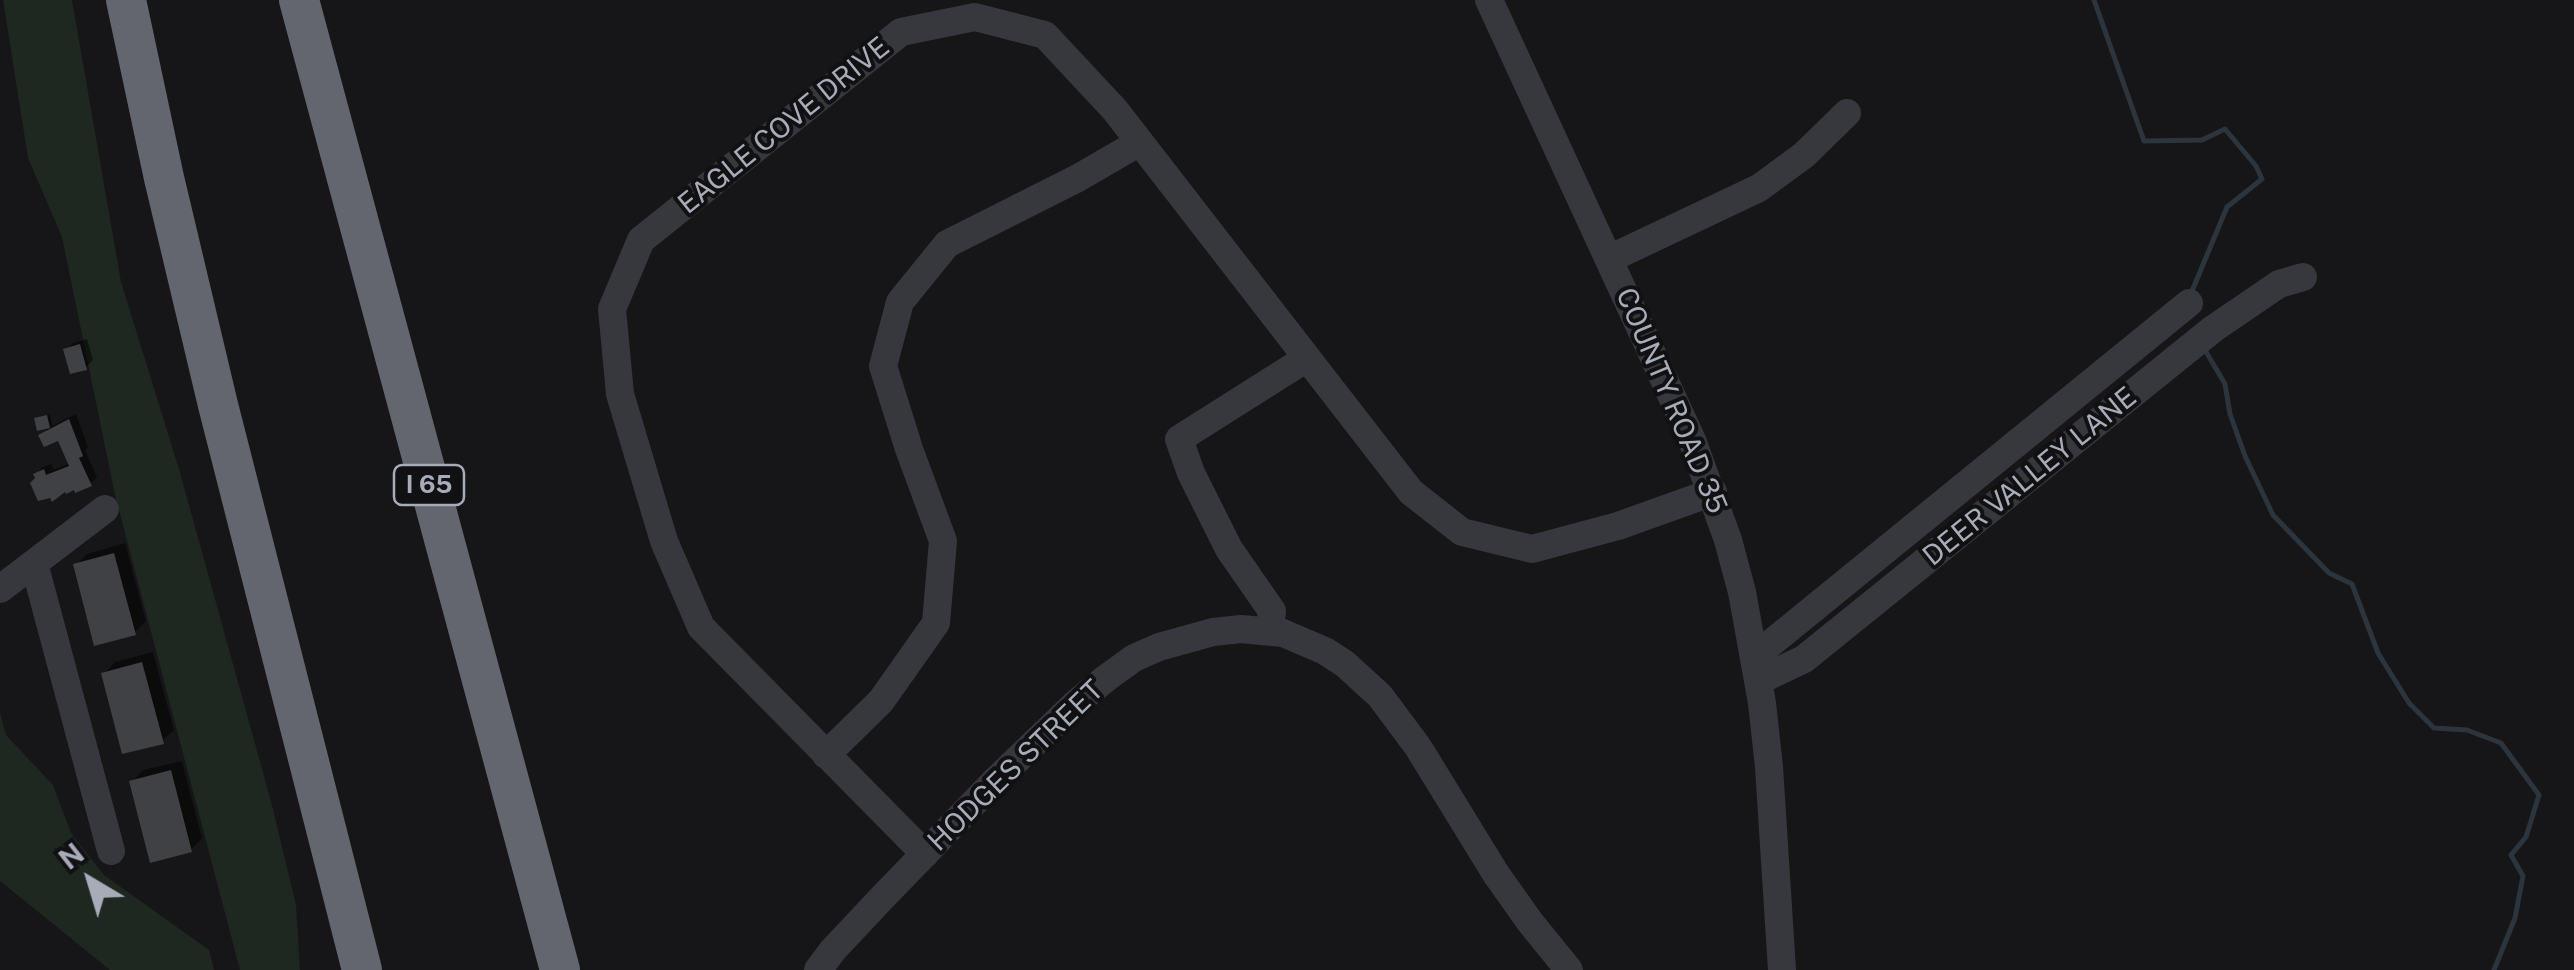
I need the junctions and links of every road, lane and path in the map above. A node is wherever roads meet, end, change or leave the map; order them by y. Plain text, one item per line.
1 (126, 0) edge
2 (299, 0) edge
3 (1490, 0) edge
4 (1847, 113) dead end
5 (1140, 142) junction
6 (1609, 259) junction
7 (2303, 277) dead end
8 (2188, 303) dead end
9 (1307, 358) junction
10 (1713, 492) junction
11 (105, 508) dead end
12 (34, 563) junction
13 (0, 588) edge
14 (1270, 631) junction
15 (1756, 669) junction
16 (826, 754) junction
17 (111, 851) dead end
18 (924, 854) junction
19 (362, 970) edge
20 (560, 970) edge
21 (818, 970) edge
22 (1570, 970) edge
23 (1782, 970) edge

1 - 19 highway
2 - 20 highway, I 65
3 - 6 street, COUNTY ROAD 35
4 - 6 street
5 - 9 street, EAGLE COVE DRIVE
5 - 16 street
5 - 16 street, EAGLE COVE DRIVE
6 - 10 street, COUNTY ROAD 35
7 - 15 street, DEER VALLEY LANE
8 - 15 street
9 - 10 street, EAGLE COVE DRIVE
9 - 14 street
10 - 15 street, COUNTY ROAD 35
11 - 12 street
12 - 13 street
12 - 17 street
14 - 18 street, HODGES STREET
14 - 22 street, HODGES STREET
15 - 23 street, COUNTY ROAD 35
16 - 18 street, EAGLE COVE DRIVE
18 - 21 street, HODGES STREET

